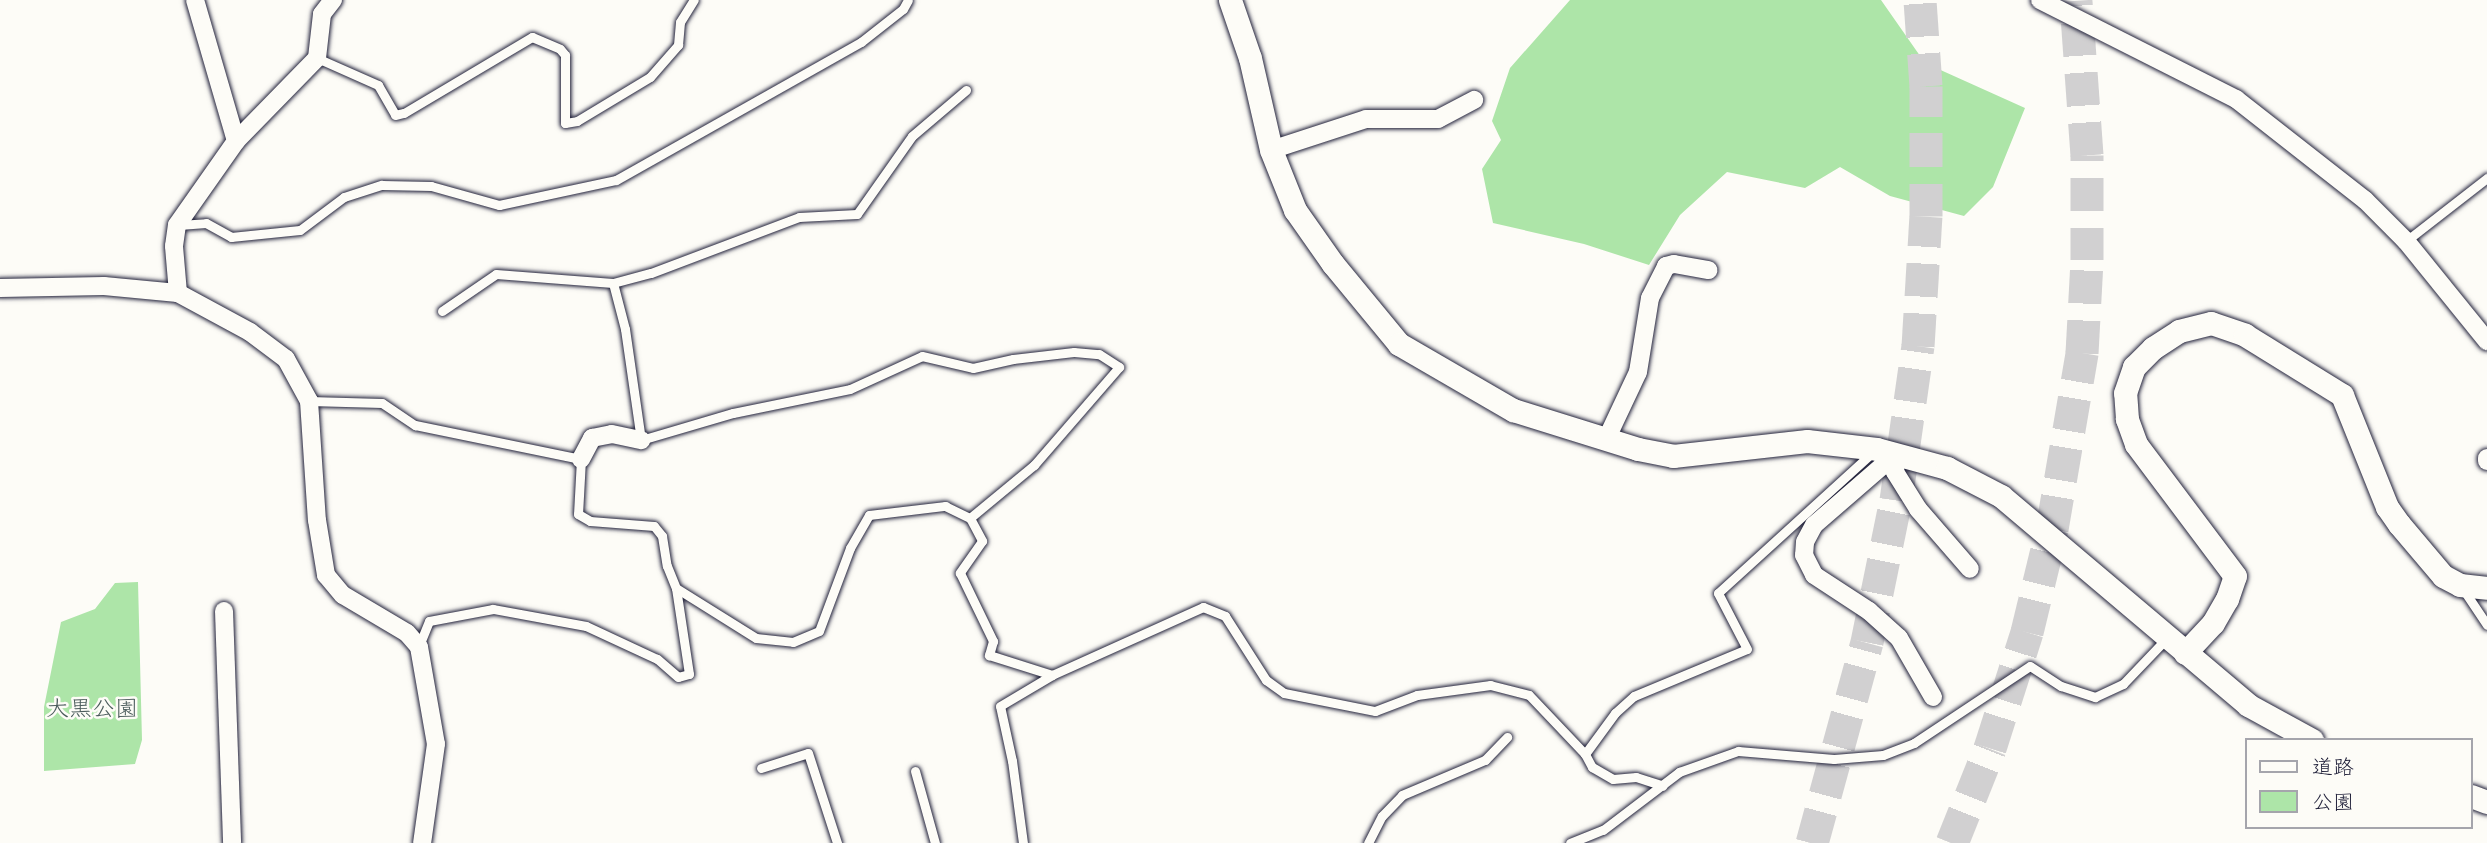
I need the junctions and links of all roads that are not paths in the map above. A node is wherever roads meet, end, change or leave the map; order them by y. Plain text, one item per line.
1 (195, 0) edge
2 (333, 0) edge
3 (694, 0) edge
4 (908, 0) edge
5 (1230, 0) edge
6 (2040, 0) edge
7 (317, 58) junction
8 (967, 90) dead end
9 (1474, 100) dead end
10 (236, 141) junction
11 (1271, 150) junction
12 (2487, 178) edge
13 (177, 225) junction
14 (2406, 241) junction
15 (1708, 270) dead end
16 (613, 284) junction
17 (0, 288) edge
18 (178, 293) junction
19 (442, 312) dead end
20 (2487, 341) edge
21 (309, 401) junction
22 (641, 440) junction
23 (1606, 440) junction
24 (1887, 451) junction
25 (581, 459) junction
26 (970, 518) junction
27 (1970, 569) dead end
28 (2460, 584) junction
29 (677, 588) junction
30 (2487, 588) edge
31 (224, 611) dead end
32 (2487, 625) edge
33 (2168, 638) junction
34 (419, 647) junction
35 (2185, 653) junction
36 (1052, 675) junction
37 (1933, 697) dead end
38 (1507, 737) dead end
39 (2308, 738) edge
40 (1585, 754) junction
41 (761, 768) dead end
42 (915, 771) dead end
43 (1663, 786) junction
44 (232, 843) edge
45 (422, 843) edge
46 (837, 843) edge
47 (935, 843) edge
48 (1023, 843) edge
49 (1368, 843) edge
50 (1570, 843) edge

1 - 10 street
2 - 7 street
3 - 7 lane
4 - 13 lane
5 - 11 street
6 - 14 street
7 - 10 street
8 - 16 lane
9 - 11 street
10 - 13 street
11 - 23 street
12 - 14 lane
13 - 18 street
14 - 20 street
15 - 23 street
16 - 19 lane
16 - 22 lane
17 - 18 street
18 - 21 street
21 - 25 lane
21 - 34 street
22 - 25 street
22 - 26 lane
23 - 24 street
24 - 27 street
24 - 33 street
24 - 37 street
24 - 40 lane
25 - 29 lane
26 - 29 lane
26 - 36 lane
28 - 30 street
28 - 32 lane
28 - 35 street
29 - 34 lane
31 - 44 street
33 - 35 street
33 - 43 lane
34 - 45 street
35 - 39 street
36 - 40 lane
36 - 48 lane
38 - 49 lane
40 - 43 lane
41 - 46 lane
42 - 47 lane
43 - 50 lane

